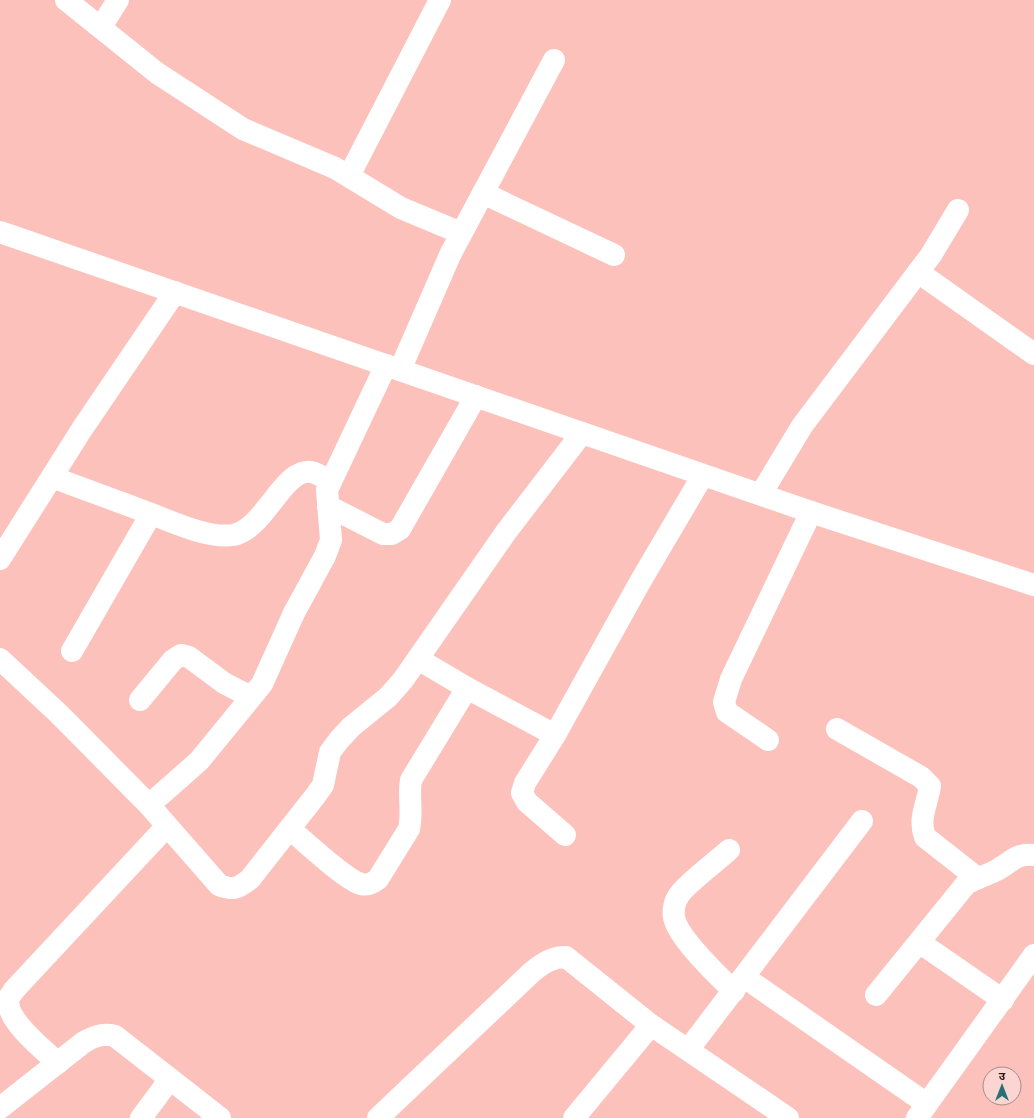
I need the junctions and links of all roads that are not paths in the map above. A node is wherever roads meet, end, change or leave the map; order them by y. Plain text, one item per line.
1 (66, 0) edge
2 (118, 0) edge
3 (440, 0) edge
4 (101, 27) junction
5 (554, 60) dead end
6 (349, 176) junction
7 (483, 193) junction
8 (958, 210) dead end
9 (0, 232) edge
10 (462, 233) junction
11 (614, 255) dead end
12 (918, 272) junction
13 (175, 292) junction
14 (1034, 354) edge
15 (393, 367) junction
16 (476, 396) junction
17 (582, 433) junction
18 (703, 474) junction
19 (52, 477) junction
20 (330, 481) junction
21 (761, 494) junction
22 (328, 506) junction
23 (811, 512) junction
24 (151, 514) junction
25 (0, 559) edge
26 (1034, 585) edge
27 (72, 651) dead end
28 (0, 659) edge
29 (418, 659) junction
30 (467, 688) junction
31 (251, 697) junction
32 (140, 700) dead end
33 (837, 728) dead end
34 (555, 735) junction
35 (768, 740) dead end
36 (149, 805) junction
37 (862, 821) dead end
38 (167, 826) junction
39 (290, 829) junction
40 (565, 835) dead end
41 (729, 850) dead end
42 (1034, 855) edge
43 (976, 877) junction
44 (919, 942) junction
45 (1034, 955) edge
46 (739, 984) junction
47 (876, 995) dead end
48 (1003, 1000) junction
49 (652, 1025) junction
50 (688, 1050) junction
51 (58, 1063) junction
52 (170, 1079) junction
53 (0, 1108) edge
54 (922, 1111) edge
55 (141, 1118) edge
56 (220, 1118) edge
57 (378, 1118) edge
58 (574, 1118) edge
59 (788, 1118) edge

1 - 4 street
2 - 4 street
3 - 6 street
4 - 6 street
5 - 7 street
6 - 10 street
7 - 10 street
7 - 11 street
8 - 12 street
9 - 13 street
10 - 15 street
12 - 14 street
12 - 21 street
13 - 15 street
13 - 19 street
15 - 16 street
15 - 20 street
16 - 17 street
16 - 22 street
17 - 18 street
17 - 29 street
18 - 21 street
18 - 34 street
19 - 24 street
19 - 25 street
20 - 22 street
20 - 24 street
21 - 23 street
22 - 31 street
23 - 26 street
23 - 35 street
24 - 27 street
28 - 36 street
29 - 30 street
29 - 39 street
30 - 34 street
30 - 39 street
31 - 32 street
31 - 36 street
33 - 43 street
34 - 40 street
36 - 38 street
37 - 46 street
38 - 39 street
38 - 51 street
41 - 46 street
42 - 43 street
43 - 44 street
44 - 47 street
44 - 48 street
45 - 48 street
46 - 50 street
46 - 54 street
48 - 54 street
49 - 50 street
49 - 57 street
49 - 58 street
50 - 59 street
51 - 52 street
51 - 53 street
52 - 55 street
52 - 56 street

